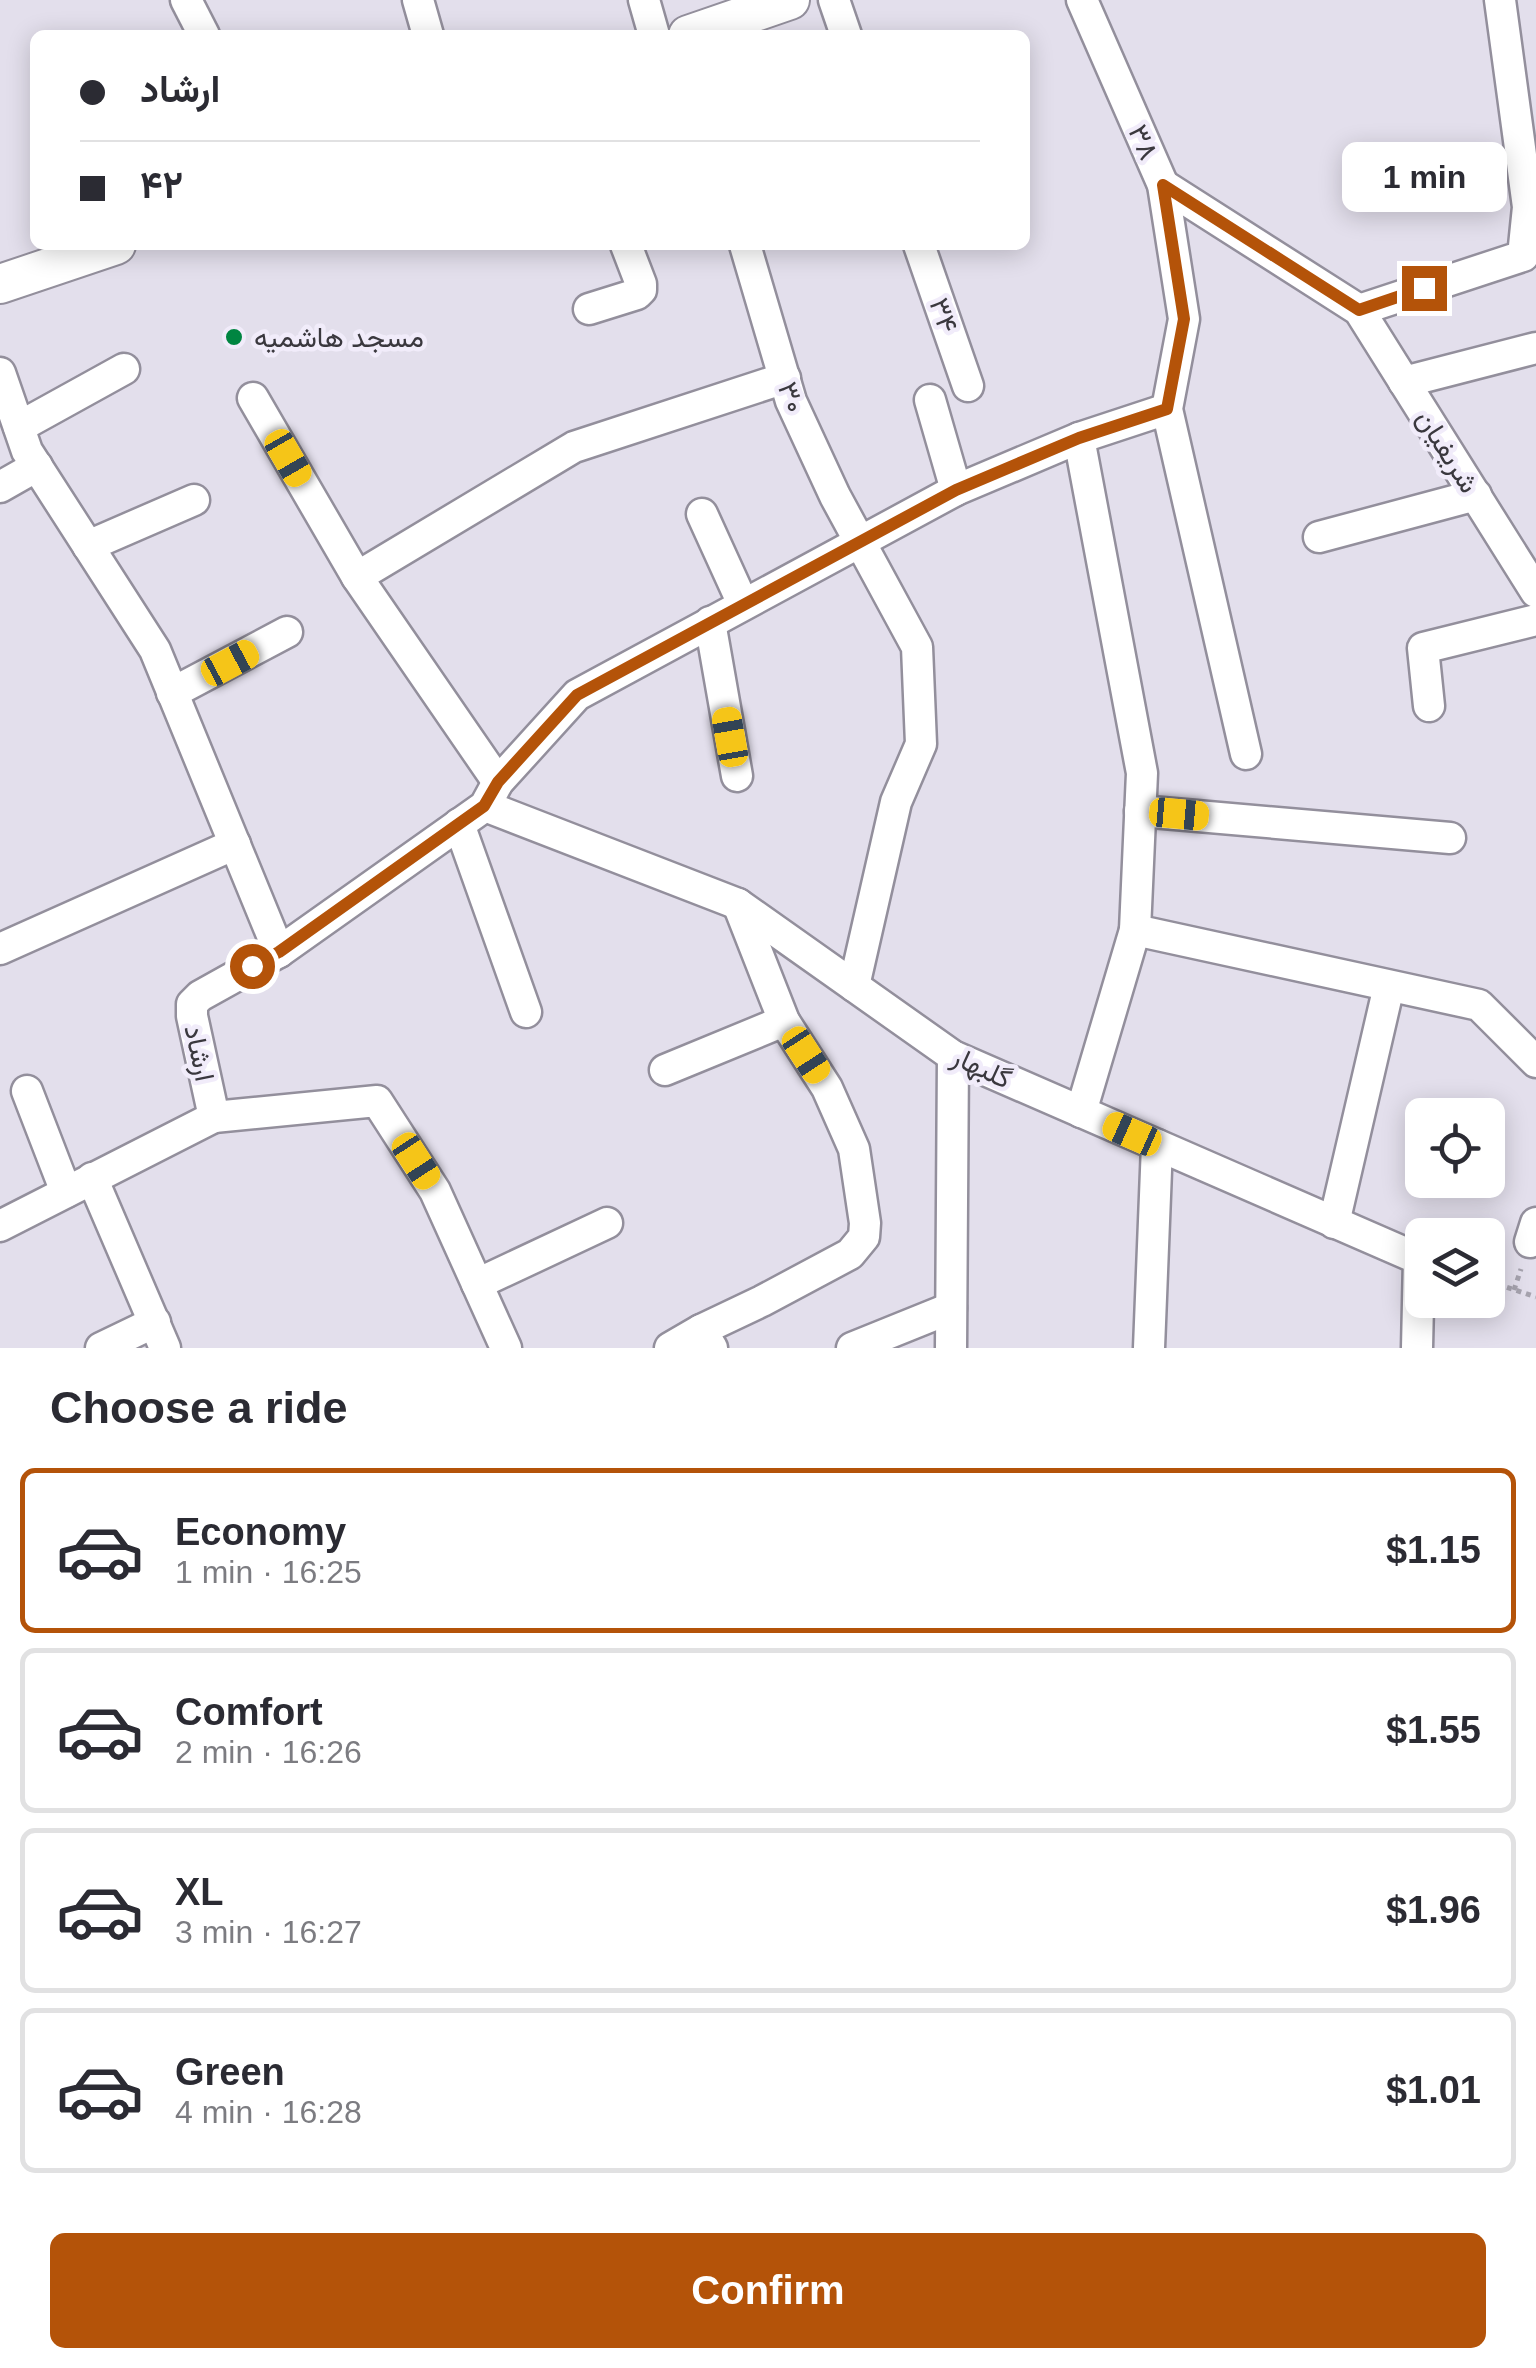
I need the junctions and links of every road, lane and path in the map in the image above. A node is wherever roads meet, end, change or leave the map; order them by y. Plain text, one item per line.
1 (186, 0) edge
2 (418, 0) edge
3 (644, 0) edge
4 (790, 0) edge
5 (834, 0) edge
6 (1082, 0) edge
7 (1500, 0) edge
8 (201, 30) edge
9 (427, 30) edge
10 (653, 30) edge
11 (703, 30) edge
12 (844, 30) edge
13 (1163, 185) junction
14 (101, 250) edge
15 (628, 250) edge
16 (747, 250) edge
17 (921, 250) edge
18 (1529, 258) edge
19 (0, 284) edge
20 (589, 310) dead end
21 (1359, 310) junction
22 (1536, 348) edge
23 (124, 369) dead end
24 (0, 373) edge
25 (785, 378) junction
26 (1404, 382) junction
27 (968, 386) dead end
28 (253, 398) dead end
29 (930, 400) dead end
30 (1167, 409) junction
31 (19, 427) junction
32 (1079, 438) junction
33 (36, 466) junction
34 (0, 487) edge
35 (956, 490) junction
36 (1476, 495) junction
37 (194, 500) dead end
38 (702, 514) dead end
39 (1320, 536) dead end
40 (860, 540) junction
41 (88, 546) junction
42 (357, 577) junction
43 (1536, 592) edge
44 (743, 604) junction
45 (1536, 620) edge
46 (710, 622) junction
47 (288, 632) dead end
48 (172, 694) junction
49 (1429, 706) dead end
50 (1246, 754) dead end
51 (737, 776) dead end
52 (491, 794) junction
53 (1140, 811) junction
54 (459, 824) junction
55 (1450, 838) dead end
56 (234, 844) junction
57 (738, 904) junction
58 (1134, 930) junction
59 (0, 949) edge
60 (279, 952) junction
61 (854, 986) junction
62 (1389, 986) junction
63 (526, 1012) dead end
64 (784, 1022) junction
65 (953, 1056) junction
66 (1536, 1062) edge
67 (665, 1070) dead end
68 (27, 1092) dead end
69 (1082, 1112) junction
70 (214, 1117) junction
71 (1157, 1145) junction
72 (79, 1185) junction
73 (1334, 1222) junction
74 (607, 1223) dead end
75 (0, 1226) edge
76 (477, 1284) junction
77 (1505, 1287) edge
78 (1536, 1297) edge
79 (951, 1308) junction
80 (160, 1335) edge
81 (707, 1339) edge
82 (101, 1348) edge
83 (506, 1348) edge
84 (670, 1348) edge
85 (852, 1348) edge
86 (951, 1348) edge
87 (1149, 1348) edge
88 (1417, 1348) edge

1 - 8 street
2 - 9 street
3 - 10 street
4 - 11 main road
5 - 12 street
6 - 13 street, ۳۸
7 - 18 street
13 - 21 street
13 - 30 street, ۳۸
14 - 19 main road
15 - 20 street
16 - 25 street, ۳۰
17 - 27 street, ۳۴
18 - 21 street
21 - 26 street, شریفیان
22 - 26 street
23 - 31 street
24 - 31 street
25 - 40 street, ۳۰
25 - 42 street
26 - 36 street, شریفیان
28 - 42 street
29 - 35 street
30 - 32 street, ارشاد
30 - 50 street
31 - 33 street
32 - 35 street, ارشاد
32 - 53 street
33 - 34 street
33 - 41 street
35 - 40 street, ارشاد
36 - 39 street
36 - 43 street, شریفیان
37 - 41 street
38 - 44 street
40 - 44 street, ارشاد
40 - 61 street, ۳۰
41 - 48 street
42 - 52 street
44 - 46 street, ارشاد
45 - 49 street
46 - 51 street
46 - 52 street, ارشاد
47 - 48 street
48 - 56 street
52 - 54 street, ارشاد
52 - 57 street, گلبهار
53 - 55 street
53 - 58 street
54 - 60 street, ارشاد
54 - 63 street
56 - 59 street
56 - 60 street
57 - 61 street, گلبهار
57 - 64 street
58 - 62 street
58 - 69 street
60 - 70 street, ارشاد
61 - 65 street, گلبهار
62 - 66 street
62 - 73 street
64 - 67 street
64 - 81 street
65 - 69 street, گلبهار
65 - 79 street
68 - 72 street
69 - 71 street, گلبهار
70 - 72 street, ارشاد
70 - 76 street
71 - 73 street, گلبهار
71 - 87 street
72 - 75 street, ارشاد
72 - 80 street
73 - 88 street, گلبهار
74 - 76 street
76 - 83 street
77 - 78 path
79 - 85 street
79 - 86 street
80 - 82 street
81 - 84 street

